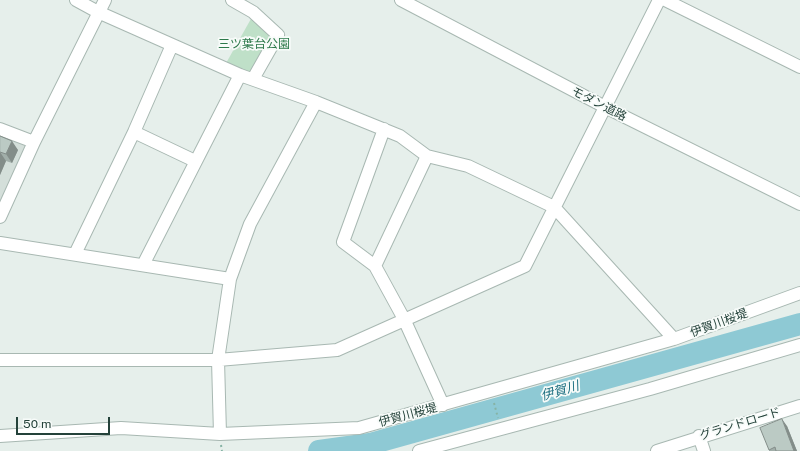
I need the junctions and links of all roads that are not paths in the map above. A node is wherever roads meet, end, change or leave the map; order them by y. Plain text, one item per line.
1 (76, 0) edge
2 (105, 0) edge
3 (232, 0) edge
4 (401, 0) edge
5 (660, 0) edge
6 (665, 0) edge
7 (98, 12) junction
8 (172, 45) junction
9 (798, 64) edge
10 (240, 75) junction
11 (253, 79) junction
12 (316, 102) junction
13 (607, 108) junction
14 (0, 129) edge
15 (384, 129) junction
16 (134, 132) junction
17 (34, 142) junction
18 (427, 156) junction
19 (195, 161) junction
20 (800, 204) edge
21 (554, 207) junction
22 (0, 217) edge
23 (0, 243) edge
24 (76, 254) junction
25 (142, 264) junction
26 (375, 266) junction
27 (230, 279) junction
28 (800, 293) edge
29 (404, 319) junction
30 (674, 339) junction
31 (800, 345) edge
32 (0, 360) edge
33 (218, 360) junction
34 (443, 406) junction
35 (800, 406) edge
36 (220, 434) junction
37 (0, 436) edge
38 (699, 436) junction
39 (433, 449) edge
40 (419, 451) edge
41 (657, 451) edge
42 (704, 451) edge

1 - 7 street
2 - 7 street
3 - 11 street
4 - 13 street, モダン道路
5 - 13 street
6 - 9 street
7 - 8 street
7 - 17 street
8 - 10 street
8 - 16 street
10 - 11 street
10 - 19 street
11 - 12 street
12 - 15 street
12 - 27 street
13 - 20 street, モダン道路
13 - 21 street
14 - 17 street
15 - 18 street
15 - 26 street
16 - 19 street
16 - 24 street
17 - 22 street
18 - 21 street
18 - 26 street
19 - 25 street
21 - 29 street
21 - 30 street
23 - 24 street
24 - 25 street
25 - 27 street
26 - 29 street
27 - 33 street
28 - 30 street, 伊賀川桜堤
29 - 33 street
29 - 34 street
30 - 34 street, 伊賀川桜堤
31 - 39 street
32 - 33 street
33 - 36 street
34 - 36 street, 伊賀川桜堤
35 - 38 street, グランドロード
36 - 37 street, 伊賀川桜堤
38 - 41 street, グランドロード
38 - 42 street
39 - 40 street

